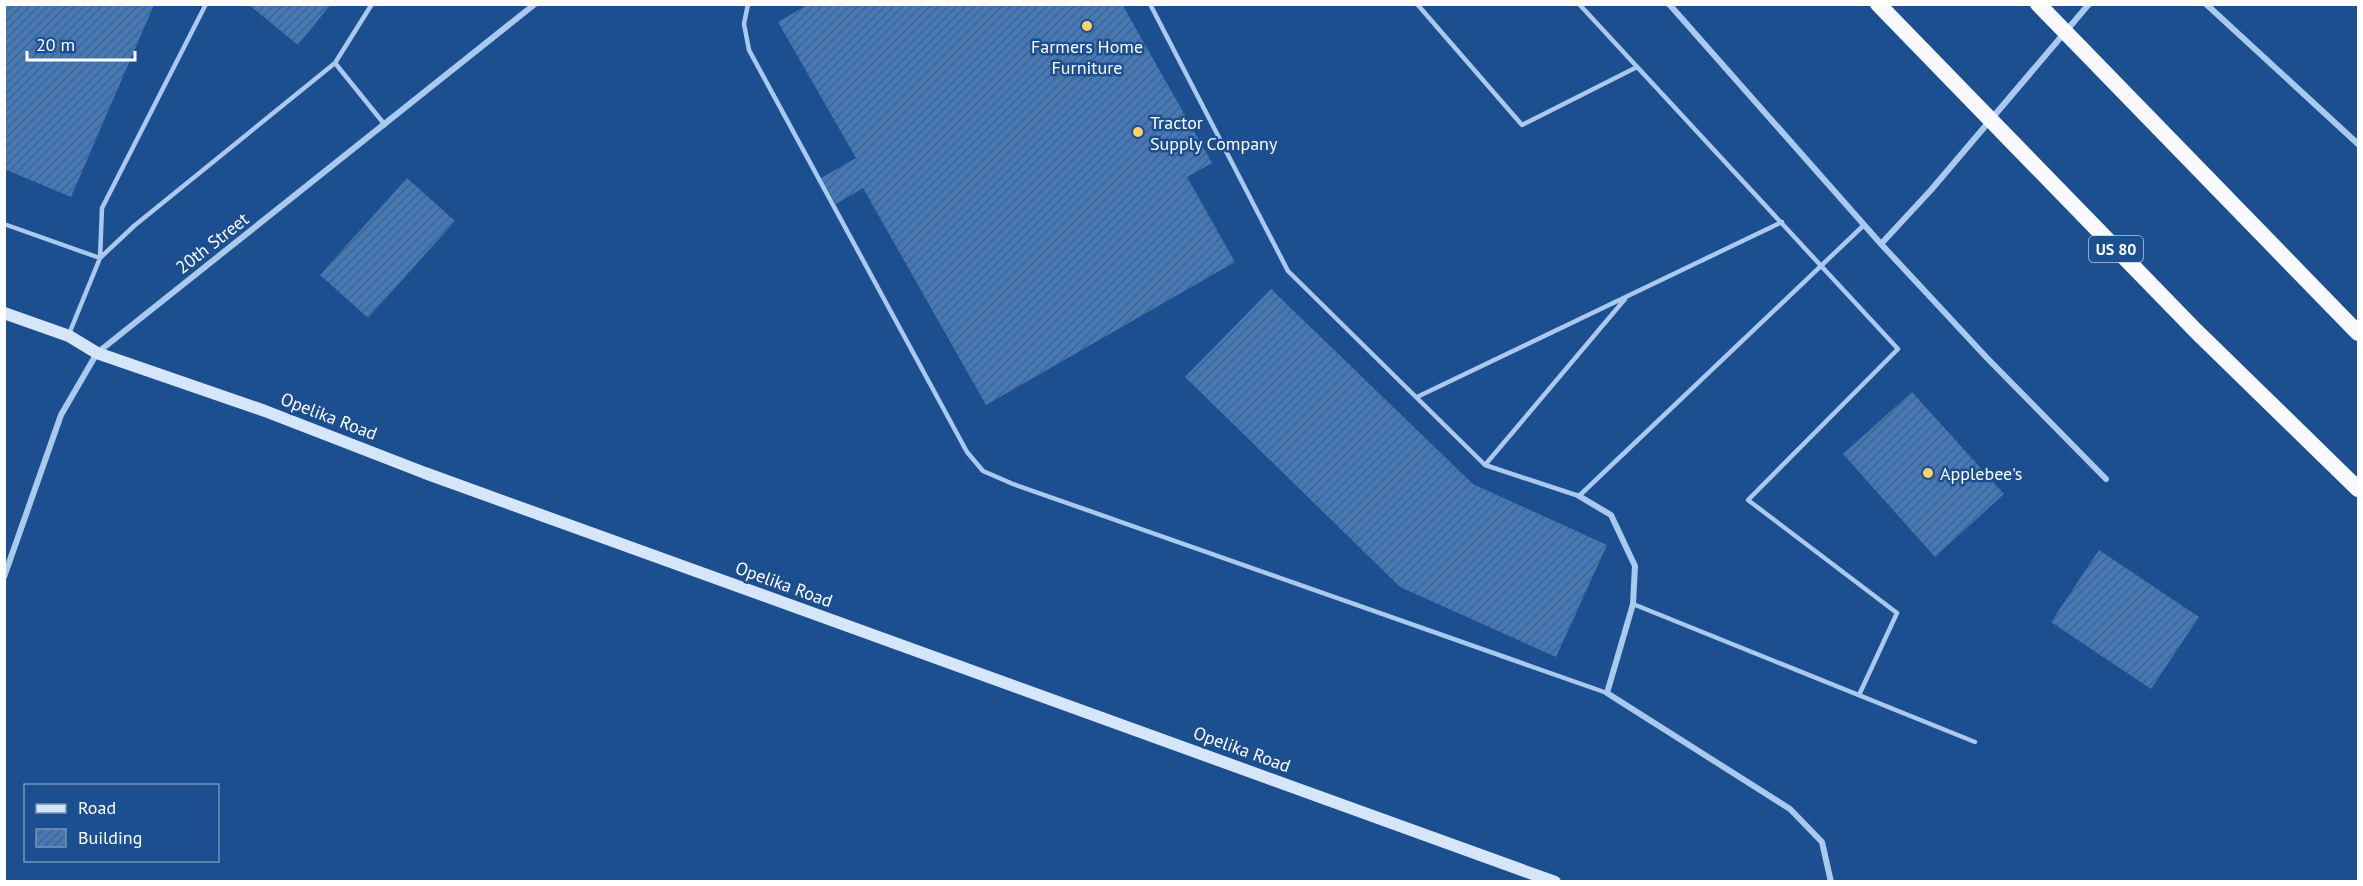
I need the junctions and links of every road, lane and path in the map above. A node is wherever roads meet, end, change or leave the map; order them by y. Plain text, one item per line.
1 (206, 4) edge
2 (372, 4) edge
3 (535, 4) edge
4 (748, 4) edge
5 (1150, 4) edge
6 (1417, 4) edge
7 (1579, 4) edge
8 (1669, 4) edge
9 (1878, 4) edge
10 (2038, 4) edge
11 (2089, 4) edge
12 (2206, 4) edge
13 (2066, 33) junction
14 (335, 63) junction
15 (1637, 67) junction
16 (1990, 119) junction
17 (385, 125) junction
18 (2358, 144) edge
19 (1782, 222) junction
20 (4, 224) edge
21 (1864, 225) junction
22 (1881, 244) junction
23 (100, 258) junction
24 (1822, 265) junction
25 (1626, 297) junction
26 (4, 313) edge
27 (2358, 333) edge
28 (69, 336) junction
29 (98, 353) junction
30 (1417, 398) junction
31 (1485, 465) junction
32 (2106, 479) dead end
33 (2358, 489) edge
34 (1579, 496) junction
35 (4, 577) edge
36 (1633, 604) junction
37 (1607, 693) junction
38 (1859, 695) junction
39 (1975, 742) dead end
40 (1556, 882) edge
41 (1831, 882) edge

1 - 23 lane
2 - 14 lane
3 - 17 street, 20th Street
4 - 37 lane
5 - 30 lane
6 - 15 lane
7 - 15 lane
8 - 21 street
9 - 16 highway, US 80
10 - 13 highway
11 - 13 street
12 - 18 street
13 - 16 street
13 - 27 highway
14 - 17 lane
14 - 23 lane
15 - 19 lane
16 - 22 street
16 - 33 highway, US 80
17 - 29 street, 20th Street
19 - 24 lane
19 - 25 lane
20 - 23 lane
21 - 22 street
21 - 24 lane
22 - 32 street
23 - 28 lane
24 - 34 lane
24 - 38 lane
25 - 30 lane
25 - 31 lane
26 - 28 main road, Opelika Road
28 - 29 main road, Opelika Road
29 - 35 street, 20th Street
29 - 40 main road, Opelika Road
30 - 31 lane
31 - 34 lane
34 - 36 street
36 - 37 street
36 - 38 lane
37 - 41 street
38 - 39 lane

